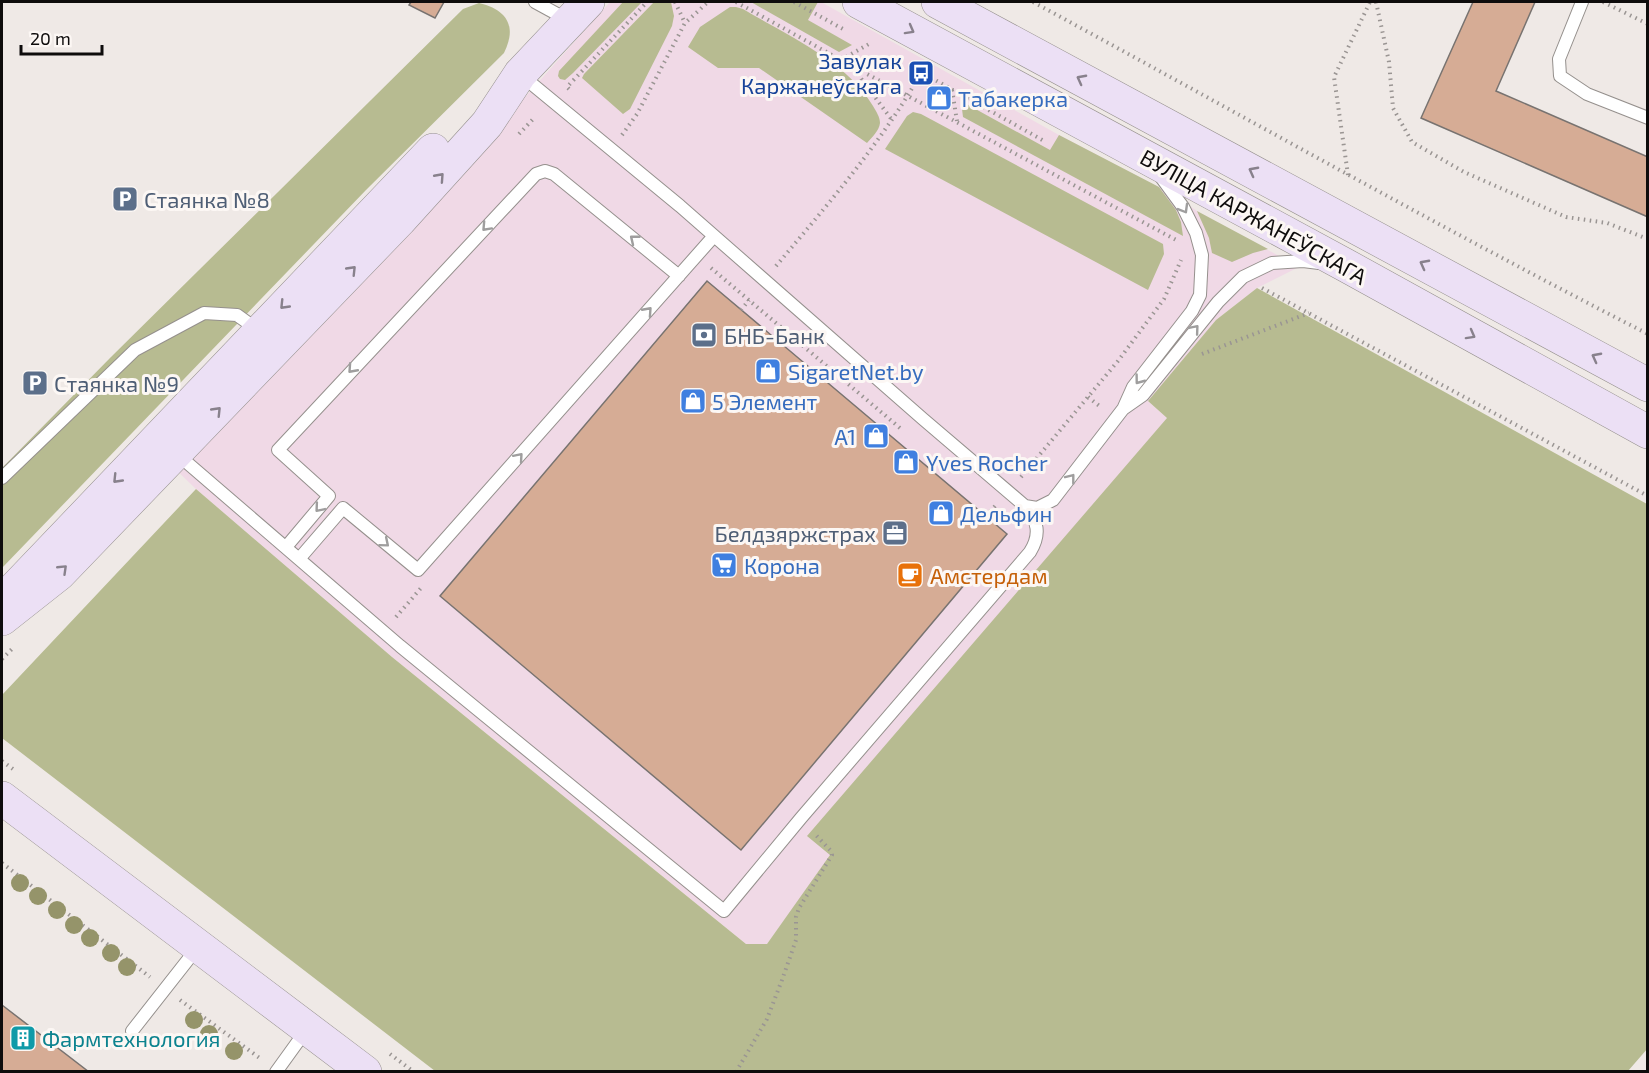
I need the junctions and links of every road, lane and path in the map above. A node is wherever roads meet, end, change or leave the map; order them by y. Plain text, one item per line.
1 (535, 2) edge
2 (647, 2) edge
3 (675, 2) edge
4 (708, 2) edge
5 (735, 2) edge
6 (794, 2) edge
7 (859, 2) edge
8 (939, 2) edge
9 (1033, 2) edge
10 (1370, 2) edge
11 (1376, 2) edge
12 (1582, 2) edge
13 (1603, 2) edge
14 (579, 11) edge
15 (685, 23) junction
16 (1647, 24) edge
17 (848, 32) dead end
18 (858, 38) dead end
19 (868, 44) junction
20 (877, 49) dead end
21 (841, 60) junction
22 (904, 63) dead end
23 (852, 66) junction
24 (921, 73) junction
25 (520, 74) junction
26 (567, 87) dead end
27 (952, 90) junction
28 (908, 95) junction
29 (1647, 118) edge
30 (892, 120) junction
31 (957, 122) junction
32 (622, 135) dead end
33 (1046, 142) dead end
34 (1132, 149) junction
35 (1348, 175) junction
36 (714, 236) junction
37 (1647, 238) edge
38 (703, 261) dead end
39 (1347, 266) junction
40 (775, 267) dead end
41 (679, 276) junction
42 (1260, 287) dead end
43 (749, 300) junction
44 (741, 309) dead end
45 (1310, 313) junction
46 (259, 330) junction
47 (1647, 334) edge
48 (1201, 355) dead end
49 (1647, 385) edge
50 (1088, 397) junction
51 (1120, 414) junction
52 (903, 431) dead end
53 (1647, 432) edge
54 (167, 445) junction
55 (1021, 477) dead end
56 (2, 478) edge
57 (1647, 496) edge
58 (998, 503) dead end
59 (1025, 506) junction
60 (993, 508) junction
61 (1001, 514) dead end
62 (986, 516) dead end
63 (286, 547) junction
64 (299, 559) junction
65 (422, 587) dead end
66 (2, 603) edge
67 (2, 619) edge
68 (390, 624) dead end
69 (2, 798) edge
70 (801, 818) junction
71 (2, 863) edge
72 (199, 946) junction
73 (165, 989) junction
74 (307, 1028) junction
75 (132, 1031) dead end
76 (277, 1071) edge
77 (365, 1071) edge
78 (736, 1071) edge

1 - 14 lane
2 - 26 path
3 - 15 path
4 - 15 path
5 - 21 path
6 - 17 path
7 -> 34 street, ВУЛІЦА КАРЖАНЕЎСКАГА
49 -> 8 street, ВУЛІЦА КАРЖАНЕЎСКАГА
9 - 35 path
10 - 35 path
11 - 37 path
12 - 29 lane
13 - 16 path
14 - 25 street
15 - 32 path
18 - 19 path
19 - 20 path
19 - 21 path
21 - 23 path
22 - 24 path
23 - 28 path
23 - 30 path
24 - 27 path
24 - 28 path
25 - 36 lane
25 -> 46 street
54 -> 25 street
27 - 31 path
27 - 33 path
28 - 30 path
28 - 31 path
30 - 40 path
31 - 50 path
34 - 39 street, ВУЛІЦА КАРЖАНЕЎСКАГА
34 -> 51 lane
35 - 47 path
36 - 41 lane
36 - 59 lane
38 - 43 path
51 -> 39 lane
39 -> 53 street, ВУЛІЦА КАРЖАНЕЎСКАГА
41 -> 63 lane
64 -> 41 lane
42 - 45 path
43 - 44 path
43 - 52 path
45 - 48 path
45 - 57 path
46 - 54 street
46 - 56 lane
50 - 51 path
50 - 55 path
59 -> 51 lane
54 - 63 lane
54 -> 66 street
67 -> 54 street
58 - 60 path
59 - 70 lane
60 - 61 path
60 - 62 path
63 - 64 lane
64 - 70 lane
65 - 68 path
69 - 72 street
70 - 78 path
71 - 73 path
72 - 73 lane
72 - 74 street
73 - 75 lane
73 - 76 path
74 - 76 lane
74 - 77 street

